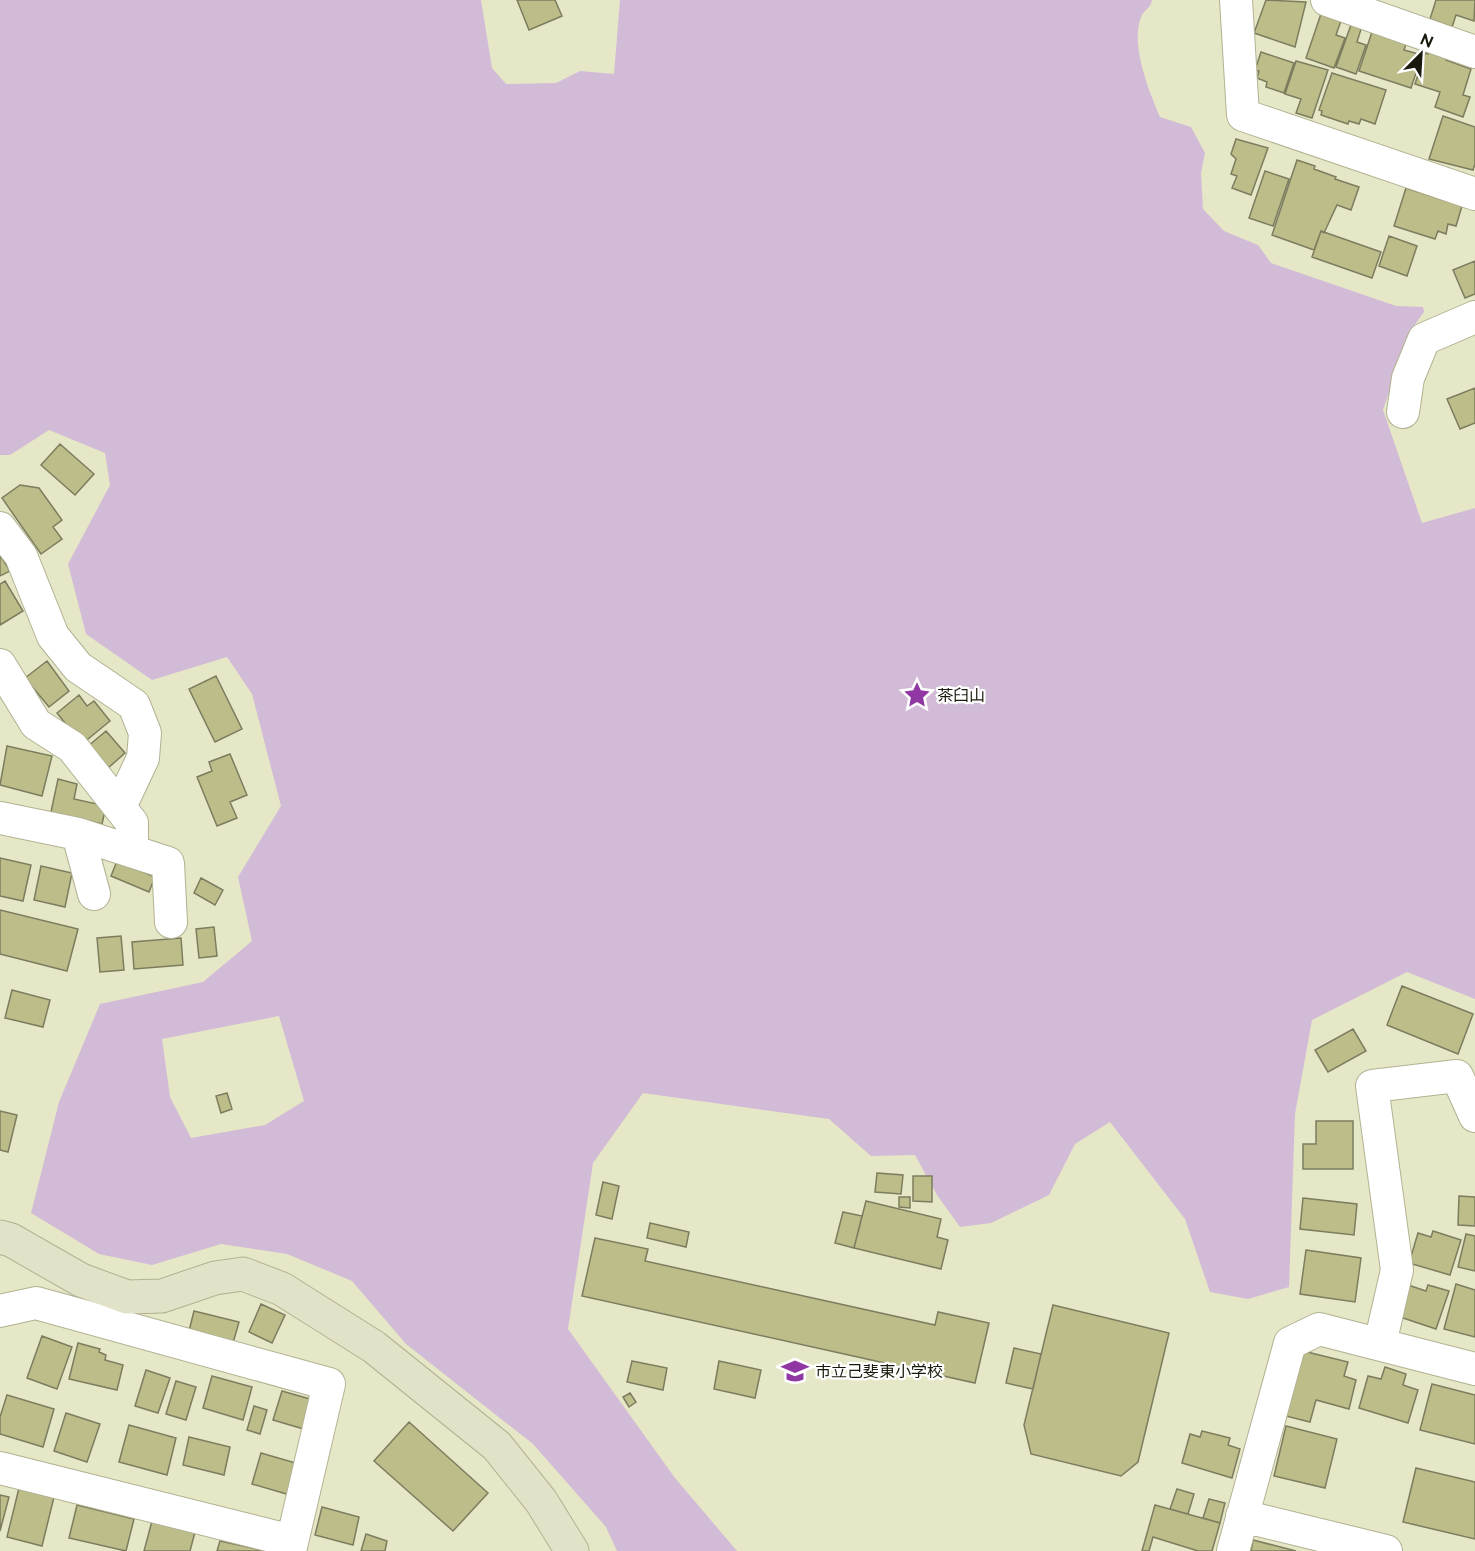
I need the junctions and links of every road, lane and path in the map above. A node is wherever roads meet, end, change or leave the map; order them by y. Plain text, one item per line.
1 (1236, 0) edge
2 (1327, 0) edge
3 (1475, 52) edge
4 (1475, 194) edge
5 (1475, 317) edge
6 (1402, 412) dead end
7 (0, 528) edge
8 (0, 665) edge
9 (120, 807) junction
10 (0, 818) edge
11 (78, 834) junction
12 (132, 851) junction
13 (94, 894) dead end
14 (171, 922) dead end
15 (1475, 1116) edge
16 (0, 1237) edge
17 (0, 1311) edge
18 (1380, 1344) junction
19 (1475, 1369) edge
20 (0, 1468) edge
21 (1242, 1516) junction
22 (291, 1546) edge
23 (572, 1551) edge
24 (1233, 1551) edge
25 (1386, 1551) edge

1 - 4 street
2 - 3 street
5 - 6 street
7 - 9 street
8 - 9 street
9 - 12 street
10 - 11 street
11 - 12 street
11 - 13 street
12 - 14 street
15 - 18 street
16 - 23 street
17 - 22 street
18 - 19 street
18 - 21 street
20 - 22 street
21 - 24 street
21 - 25 street

